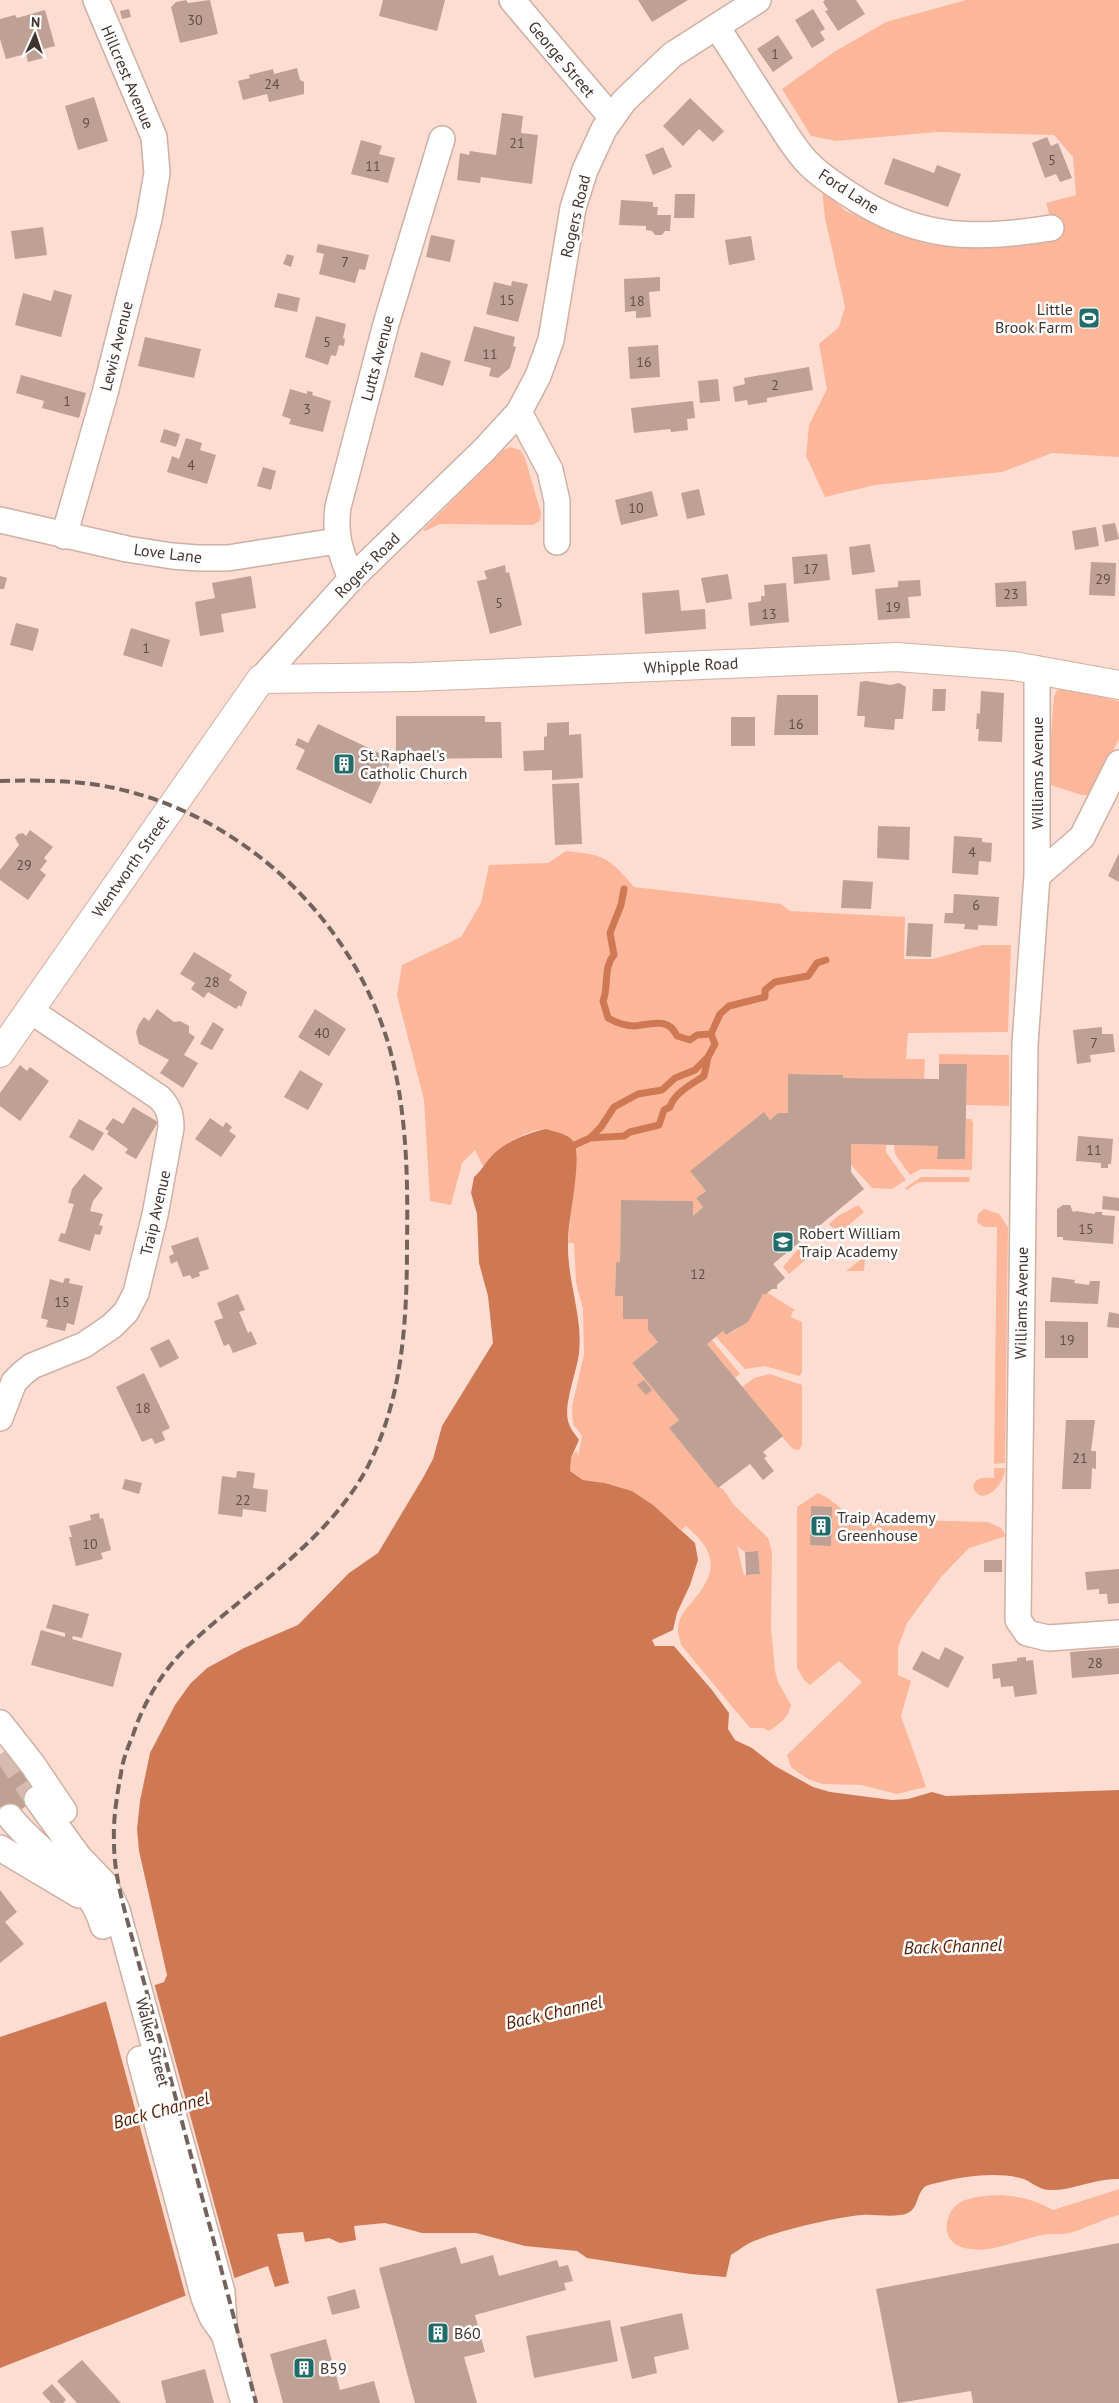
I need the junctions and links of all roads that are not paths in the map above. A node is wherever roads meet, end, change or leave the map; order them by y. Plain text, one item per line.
1 (96, 0) edge
2 (512, 0) edge
3 (758, 0) edge
4 (717, 27) junction
5 (612, 118) junction
6 (442, 139) dead end
7 (157, 155) joint
8 (1050, 228) dead end
9 (519, 412) junction
10 (0, 520) edge
11 (64, 536) junction
12 (337, 541) junction
13 (557, 542) dead end
14 (351, 579) junction
15 (1036, 669) junction
16 (261, 679) junction
17 (1119, 685) edge
18 (1119, 763) edge
19 (1038, 876) junction
20 (31, 1011) junction
21 (0, 1054) edge
22 (0, 1418) edge
23 (1119, 1632) edge
24 (0, 1723) edge
25 (37, 1799) tunnel mouth
26 (5, 1824) edge
27 (0, 1848) edge
28 (99, 1894) junction
29 (244, 2403) edge

1 - 7 street, Hillcrest Avenue
2 - 5 street, George Street
3 - 4 street, Rogers Road
4 - 5 street, Rogers Road
4 - 8 street, Ford Lane
5 - 9 street, Rogers Road
6 - 12 street, Lutts Avenue
7 - 11 street, Lewis Avenue
9 - 13 street
9 - 14 street, Rogers Road
10 - 11 street, Love Lane
11 - 12 street, Love Lane
12 - 14 street, Lutts Avenue
14 - 16 street, Rogers Road
15 - 16 main road, Whipple Road
15 - 17 main road, Whipple Road
15 - 19 street, Williams Avenue
16 - 20 main road, Wentworth Street
18 - 19 street
19 - 23 street, Williams Avenue
20 - 21 main road, Wentworth Street
20 - 22 street, Traip Avenue
24 - 28 street
25 - 28 street, Walker Street
26 - 28 street, Walker Street
27 - 28 street
28 - 29 street, Walker Street

